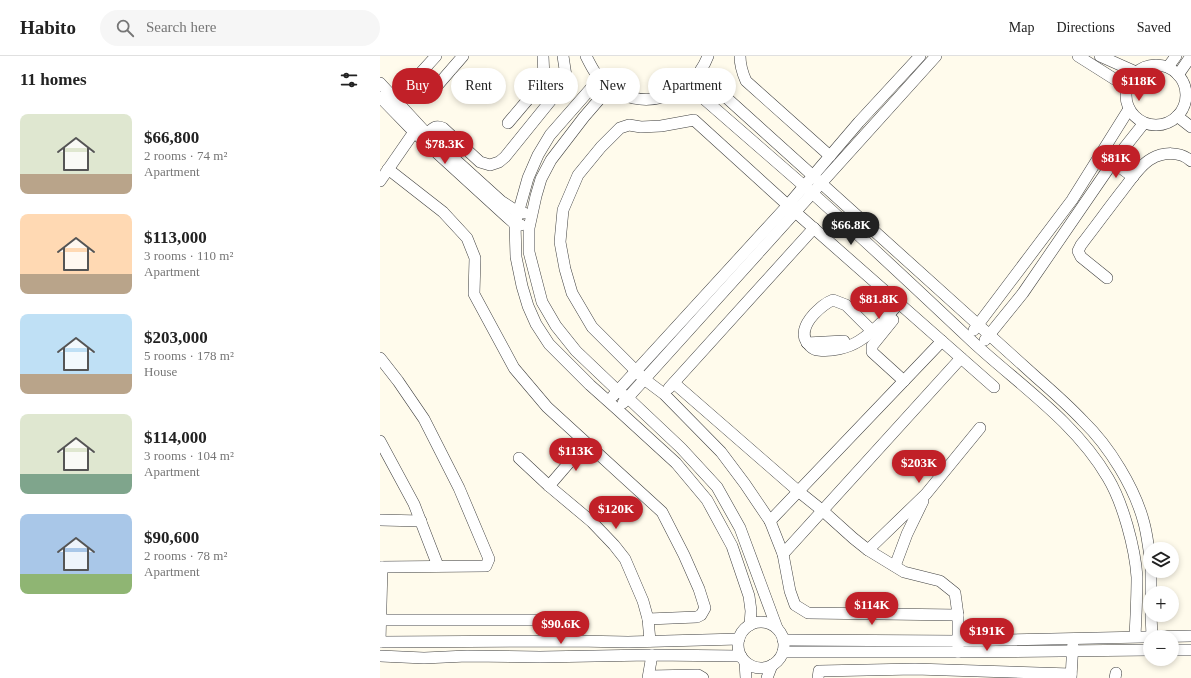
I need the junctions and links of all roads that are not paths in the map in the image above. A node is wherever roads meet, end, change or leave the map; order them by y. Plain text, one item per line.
1 (436, 56) edge
2 (463, 56) edge
3 (543, 56) edge
4 (563, 56) edge
5 (586, 56) edge
6 (708, 56) edge
7 (740, 56) edge
8 (920, 56) edge
9 (936, 56) edge
10 (1078, 56) edge
11 (1100, 56) edge
12 (1176, 56) edge
13 (1191, 56) edge
14 (425, 68) edge
15 (592, 68) edge
16 (702, 68) edge
17 (1168, 68) junction
18 (1136, 72) junction
19 (1178, 75) junction
20 (443, 79) edge
21 (380, 83) edge
22 (1127, 87) junction
23 (586, 94) edge
24 (392, 96) edge
25 (380, 97) edge
26 (400, 104) edge
27 (595, 104) edge
28 (710, 104) edge
29 (733, 104) edge
30 (1129, 109) junction
31 (1184, 112) edge
32 (508, 123) dead end
33 (1144, 123) junction
34 (1191, 127) edge
35 (414, 132) junction
36 (427, 134) junction
37 (830, 156) junction
38 (1191, 161) edge
39 (1113, 162) junction
40 (388, 169) junction
41 (812, 176) junction
42 (1133, 177) junction
43 (380, 181) edge
44 (821, 184) junction
45 (808, 190) junction
46 (791, 208) junction
47 (518, 212) junction
48 (531, 215) junction
49 (515, 224) junction
50 (529, 228) junction
51 (814, 228) junction
52 (1107, 278) dead end
53 (901, 305) junction
54 (978, 325) junction
55 (872, 331) junction
56 (989, 335) junction
57 (968, 336) junction
58 (942, 341) junction
59 (979, 347) junction
60 (380, 358) edge
61 (961, 358) junction
62 (636, 371) junction
63 (644, 379) junction
64 (904, 381) junction
65 (674, 383) junction
66 (994, 387) dead end
67 (618, 391) junction
68 (664, 394) junction
69 (628, 398) junction
70 (608, 401) junction
71 (618, 410) junction
72 (980, 428) dead end
73 (380, 441) edge
74 (586, 443) junction
75 (519, 458) dead end
76 (549, 486) junction
77 (798, 492) junction
78 (926, 494) junction
79 (823, 511) junction
80 (380, 520) edge
81 (421, 521) junction
82 (770, 521) junction
83 (1147, 542) edge
84 (868, 550) junction
85 (783, 554) junction
86 (438, 566) junction
87 (896, 566) junction
88 (381, 567) edge
89 (958, 615) junction
90 (648, 619) junction
91 (380, 620) edge
92 (541, 620) dead end
93 (750, 625) junction
94 (777, 628) junction
95 (1135, 636) junction
96 (1143, 636) edge
97 (1179, 636) edge
98 (1191, 636) edge
99 (1072, 638) junction
100 (739, 639) junction
101 (650, 641) junction
102 (380, 642) edge
103 (783, 646) junction
104 (958, 646) junction
105 (1073, 650) junction
106 (1143, 650) edge
107 (1179, 650) edge
108 (1191, 650) edge
109 (917, 651) junction
110 (652, 655) junction
111 (380, 656) edge
112 (743, 659) junction
113 (772, 665) junction
114 (914, 669) junction
115 (880, 674) edge
116 (944, 674) edge
117 (1011, 675) edge
118 (1071, 676) edge
119 (648, 677) edge
120 (703, 678) edge
121 (746, 678) edge
122 (767, 678) edge
123 (818, 678) edge

1 - 14 street
2 - 20 street
3 - 32 street
4 - 36 street
5 - 15 street
6 - 16 street
7 - 37 street
8 - 37 street
9 - 44 street
10 - 22 street
11 - 18 street
12 - 17 street
13 - 19 street
17 - 18 street
17 - 19 street
18 - 22 street
19 - 31 street
21 - 24 street
22 - 30 street
23 - 47 street
25 - 35 street
26 - 36 street
27 - 48 street
28 - 45 street
29 - 41 street
30 - 33 street
30 - 54 street
31 - 33 street
31 - 34 street
33 - 39 street
35 - 40 street
35 - 49 street
36 - 47 street
37 - 41 street
38 - 42 street
39 - 42 street
39 - 56 street
40 - 43 street
40 - 74 street
41 - 44 street
41 - 45 street
42 - 52 street
44 - 45 street
44 - 54 street
45 - 46 street
45 - 57 street
46 - 51 street
46 - 62 street
46 - 62 street
46 - 63 street
47 - 48 street
47 - 49 street
48 - 50 street
49 - 50 street
49 - 70 street
50 - 67 street
51 - 53 street
51 - 65 street
53 - 55 street
53 - 58 street
53 - 64 street
54 - 56 street
54 - 57 street
55 - 55 street
56 - 59 street
56 - 83 street
57 - 59 street
58 - 61 street
58 - 64 street
59 - 95 street
60 - 86 street
61 - 66 street
61 - 79 street
62 - 63 street
62 - 67 street
63 - 68 street
63 - 69 street
64 - 77 street
65 - 68 street
65 - 77 street
67 - 69 street
67 - 70 street
68 - 82 street
69 - 71 street
69 - 94 street
70 - 71 street
71 - 93 street
72 - 78 street
73 - 81 street
74 - 76 street
74 - 90 street
75 - 76 street
76 - 90 street
77 - 79 street
77 - 82 street
78 - 84 street
78 - 87 street
79 - 84 street
79 - 85 street
80 - 81 street
81 - 86 street
82 - 85 street
84 - 87 street
85 - 89 street
86 - 88 street
87 - 89 street
88 - 91 street
89 - 104 street
90 - 101 street
91 - 92 street
91 - 102 street
93 - 94 street
93 - 100 street
94 - 103 street
95 - 96 street
95 - 99 street
97 - 98 street
99 - 104 street
99 - 105 street
100 - 101 street
100 - 112 street
101 - 102 street
103 - 104 street
103 - 109 street
103 - 113 street
104 - 105 street
104 - 109 street
105 - 106 street
105 - 118 street
107 - 108 street
109 - 114 street
110 - 111 street
110 - 112 street
110 - 119 street
112 - 113 street
112 - 121 street
113 - 122 street
114 - 115 street
114 - 116 street
115 - 123 street
116 - 117 street
117 - 118 street
119 - 120 street

